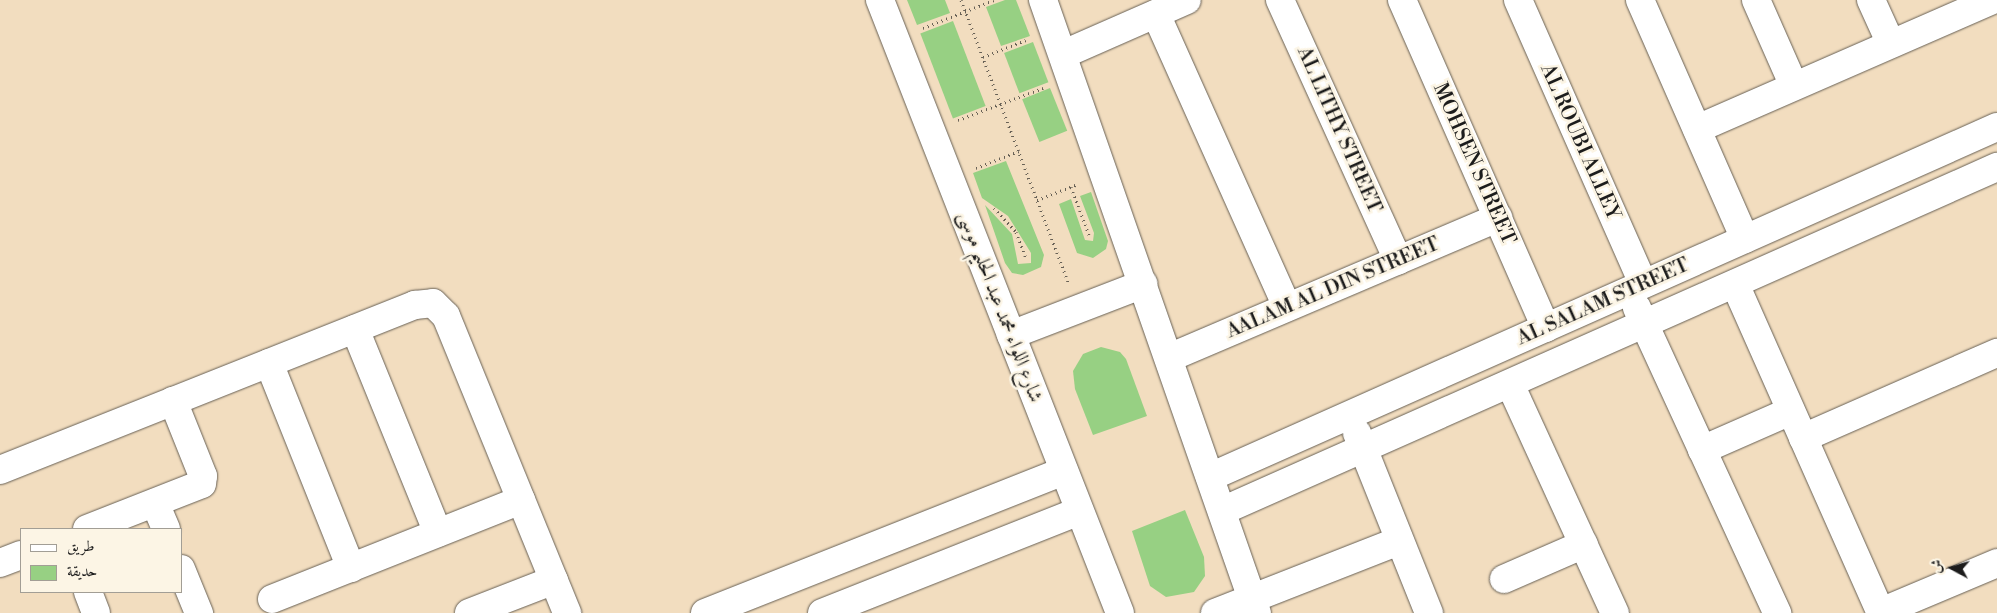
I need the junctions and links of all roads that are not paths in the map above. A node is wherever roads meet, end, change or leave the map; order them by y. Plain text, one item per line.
1 (880, 0) edge
2 (1043, 0) edge
3 (1187, 0) edge
4 (1280, 0) edge
5 (1402, 0) edge
6 (1518, 0) edge
7 (1640, 0) edge
8 (1756, 0) edge
9 (1871, 0) edge
10 (1990, 0) edge
11 (1156, 14) junction
12 (1891, 44) junction
13 (1063, 53) junction
14 (1794, 86) junction
15 (1997, 127) edge
16 (1697, 129) junction
17 (1997, 167) edge
18 (1498, 218) junction
19 (1745, 239) junction
20 (1398, 260) junction
21 (1143, 284) junction
22 (1735, 284) junction
23 (1636, 287) junction
24 (1287, 307) junction
25 (1644, 324) junction
26 (1546, 328) junction
27 (355, 329) junction
28 (1011, 335) junction
29 (1997, 354) edge
30 (1169, 358) junction
31 (269, 363) junction
32 (1510, 384) junction
33 (173, 401) junction
34 (1791, 411) junction
35 (1349, 415) junction
36 (1804, 438) junction
37 (1363, 449) junction
38 (1702, 450) junction
39 (0, 470) edge
40 (1064, 471) junction
41 (1210, 477) junction
42 (521, 500) junction
43 (155, 503) junction
44 (1080, 511) junction
45 (1222, 511) junction
46 (90, 528) edge
47 (166, 528) edge
48 (438, 533) junction
49 (1400, 541) junction
50 (1584, 544) junction
51 (20, 554) edge
52 (0, 563) edge
53 (1997, 563) edge
54 (351, 568) junction
55 (182, 571) edge
56 (1504, 579) dead end
57 (554, 580) junction
58 (88, 593) edge
59 (272, 600) dead end
60 (1255, 606) edge
61 (96, 613) edge
62 (199, 613) edge
63 (469, 613) edge
64 (567, 613) edge
65 (705, 613) edge
66 (822, 613) edge
67 (1120, 613) edge
68 (1215, 613) edge
69 (1429, 613) edge
70 (1615, 613) edge
71 (1777, 613) edge
72 (1881, 613) edge

1 - 28 street, شارع اللواء محمد عبد الحليم موسى
2 - 13 street
3 - 11 street
4 - 20 street, AL LITHY STREET
5 - 18 street, MOHSEN STREET
6 - 23 street, AL ROUBI ALLEY
7 - 16 street
8 - 14 street
9 - 12 street
10 - 12 street
11 - 13 street
11 - 24 street
12 - 14 street
13 - 21 street
14 - 16 street
15 - 19 street, AL SALAM STREET
16 - 19 street
17 - 22 street, AL SALAM STREET
18 - 20 street, AALAM AL DIN STREET
18 - 26 street, MOHSEN STREET
19 - 23 street, AL SALAM STREET
20 - 24 street, AALAM AL DIN STREET
21 - 28 street
21 - 30 street
22 - 25 street, AL SALAM STREET
22 - 34 street
23 - 25 street, AL ROUBI ALLEY
23 - 26 street, AL SALAM STREET
24 - 30 street, AALAM AL DIN STREET
25 - 32 street, AL SALAM STREET
25 - 38 street, AL ROUBI ALLEY
26 - 35 street, AL SALAM STREET
27 - 31 street
27 - 42 street
27 - 48 street
28 - 40 street, شارع اللواء محمد عبد الحليم موسى
29 - 36 street
30 - 41 street
31 - 33 street
31 - 54 street
32 - 37 street, AL SALAM STREET
32 - 50 street
33 - 39 street
33 - 43 street
34 - 36 street
34 - 38 street
35 - 37 street
35 - 41 street, AL SALAM STREET
36 - 72 street
37 - 45 street, AL SALAM STREET
37 - 49 street
38 - 71 street, AL ROUBI ALLEY
40 - 44 street, شارع اللواء محمد عبد الحليم موسى
40 - 65 street
41 - 45 street
42 - 48 street
42 - 57 street
43 - 46 street
43 - 47 street
44 - 66 street
44 - 67 street, شارع اللواء محمد عبد الحليم موسى
45 - 60 street
48 - 54 street
49 - 60 street
49 - 69 street
50 - 56 street
50 - 70 street
51 - 52 street
53 - 72 street
54 - 59 street
55 - 62 street
57 - 63 street
57 - 64 street
58 - 61 street
60 - 68 street

